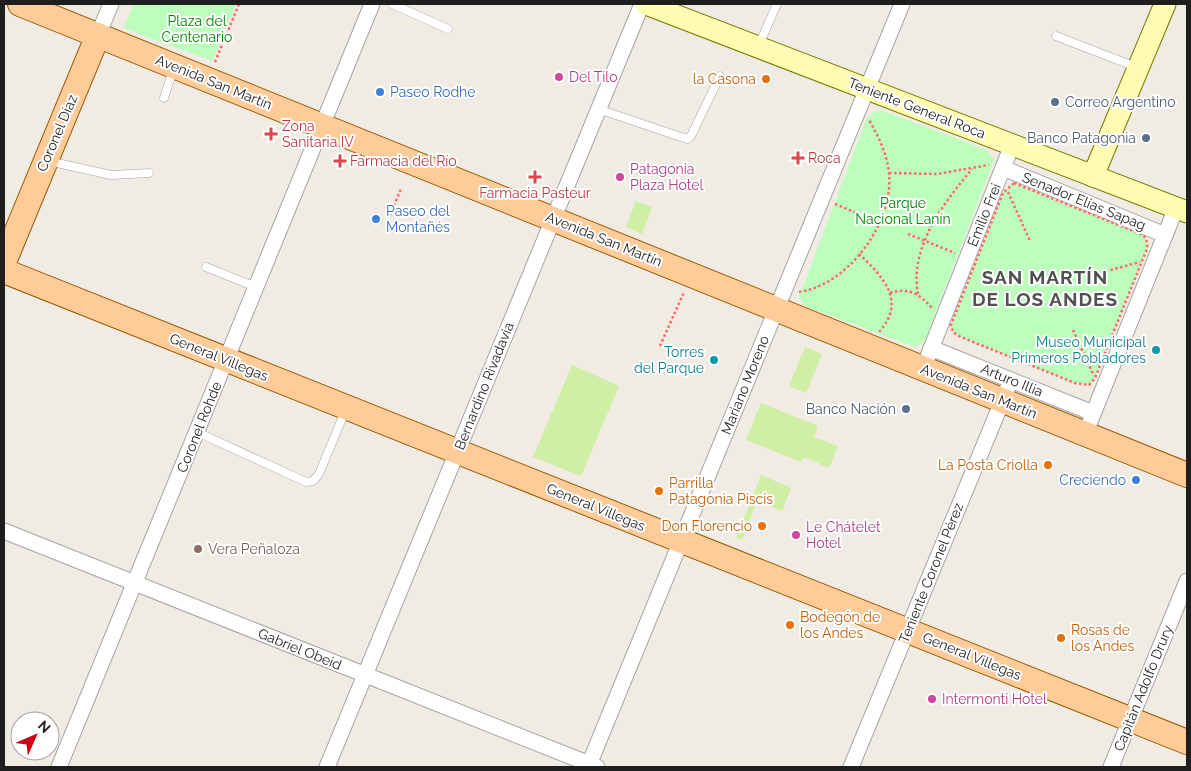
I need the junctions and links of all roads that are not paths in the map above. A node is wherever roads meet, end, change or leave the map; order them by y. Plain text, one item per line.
1 (20, 4) edge
2 (111, 4) edge
3 (372, 4) edge
4 (392, 4) edge
5 (642, 4) edge
6 (646, 4) edge
7 (777, 4) edge
8 (902, 4) edge
9 (1165, 4) edge
10 (448, 29) dead end
11 (98, 35) junction
12 (1056, 36) dead end
13 (758, 47) junction
14 (174, 65) junction
15 (1138, 68) junction
16 (720, 76) dead end
17 (867, 89) junction
18 (164, 98) dead end
19 (598, 109) junction
20 (322, 126) junction
21 (1012, 145) junction
22 (46, 160) junction
23 (996, 170) junction
24 (149, 173) dead end
25 (1093, 176) junction
26 (1084, 200) junction
27 (1182, 210) edge
28 (553, 219) junction
29 (1166, 235) junction
30 (4, 262) edge
31 (206, 267) dead end
32 (4, 271) edge
33 (256, 287) junction
34 (776, 309) junction
35 (927, 358) junction
36 (226, 360) junction
37 (1006, 390) junction
38 (346, 408) junction
39 (1089, 424) junction
40 (197, 432) junction
41 (457, 452) junction
42 (1187, 475) edge
43 (4, 531) edge
44 (681, 541) junction
45 (1187, 581) edge
46 (135, 583) junction
47 (908, 631) junction
48 (365, 675) junction
49 (1131, 720) junction
50 (1187, 742) edge
51 (591, 766) edge
52 (59, 767) edge
53 (327, 767) edge
54 (851, 767) edge
55 (1110, 767) edge

1 - 11 main road, Avenida San Martín
2 - 11 street, Coronel Díaz
3 - 20 street, Coronel Rohde
4 - 10 lane
5 - 19 street, Bernardino Rivadavia
6 - 13 main road, Teniente General Roca
7 - 13 lane
8 - 17 street, Mariano Moreno
9 - 15 main road
11 - 14 main road, Avenida San Martín
11 - 22 main road, Coronel Díaz
12 - 15 lane
13 - 17 main road, Teniente General Roca
14 - 18 lane
14 - 20 main road, Avenida San Martín
15 - 25 main road
16 - 19 lane
17 - 21 main road, Teniente General Roca
17 - 34 street, Mariano Moreno
19 - 28 street, Bernardino Rivadavia
20 - 28 main road, Avenida San Martín
20 - 33 street, Coronel Rohde
21 - 23 street, Emilio Frei
21 - 25 main road, Teniente General Roca
22 - 24 lane
22 - 30 main road, Coronel Díaz
23 - 26 street, Senador Elías Sapag
23 - 35 street, Emilio Frei
25 - 26 street
25 - 27 main road, Teniente General Roca
26 - 29 street, Senador Elías Sapag
27 - 29 street
28 - 34 main road, Avenida San Martín
28 - 41 street, Bernardino Rivadavia
29 - 39 street
31 - 33 lane
32 - 36 main road, General Villegas
33 - 36 street, Coronel Rohde
34 - 35 main road, Avenida San Martín
34 - 44 street, Mariano Moreno
35 - 37 main road, Avenida San Martín
36 - 38 main road, General Villegas
36 - 40 street, Coronel Rohde
37 - 39 main road, Avenida San Martín
37 - 47 street, Teniente Coronel Pérez
38 - 40 lane
38 - 41 main road, General Villegas
39 - 42 main road, Avenida San Martín
40 - 46 street, Coronel Rohde
41 - 44 main road, General Villegas
41 - 48 street, Bernardino Rivadavia
43 - 46 street, Gabriel Obeid
44 - 47 main road, General Villegas
44 - 51 street, Mariano Moreno
45 - 49 street, Capitán Adolfo Drury
46 - 48 street, Gabriel Obeid
46 - 52 street, Coronel Rohde
47 - 49 main road, General Villegas
47 - 54 street, Teniente Coronel Pérez
48 - 51 street, Gabriel Obeid
48 - 53 street, Bernardino Rivadavia
49 - 50 main road, General Villegas
49 - 55 street, Capitán Adolfo Drury

